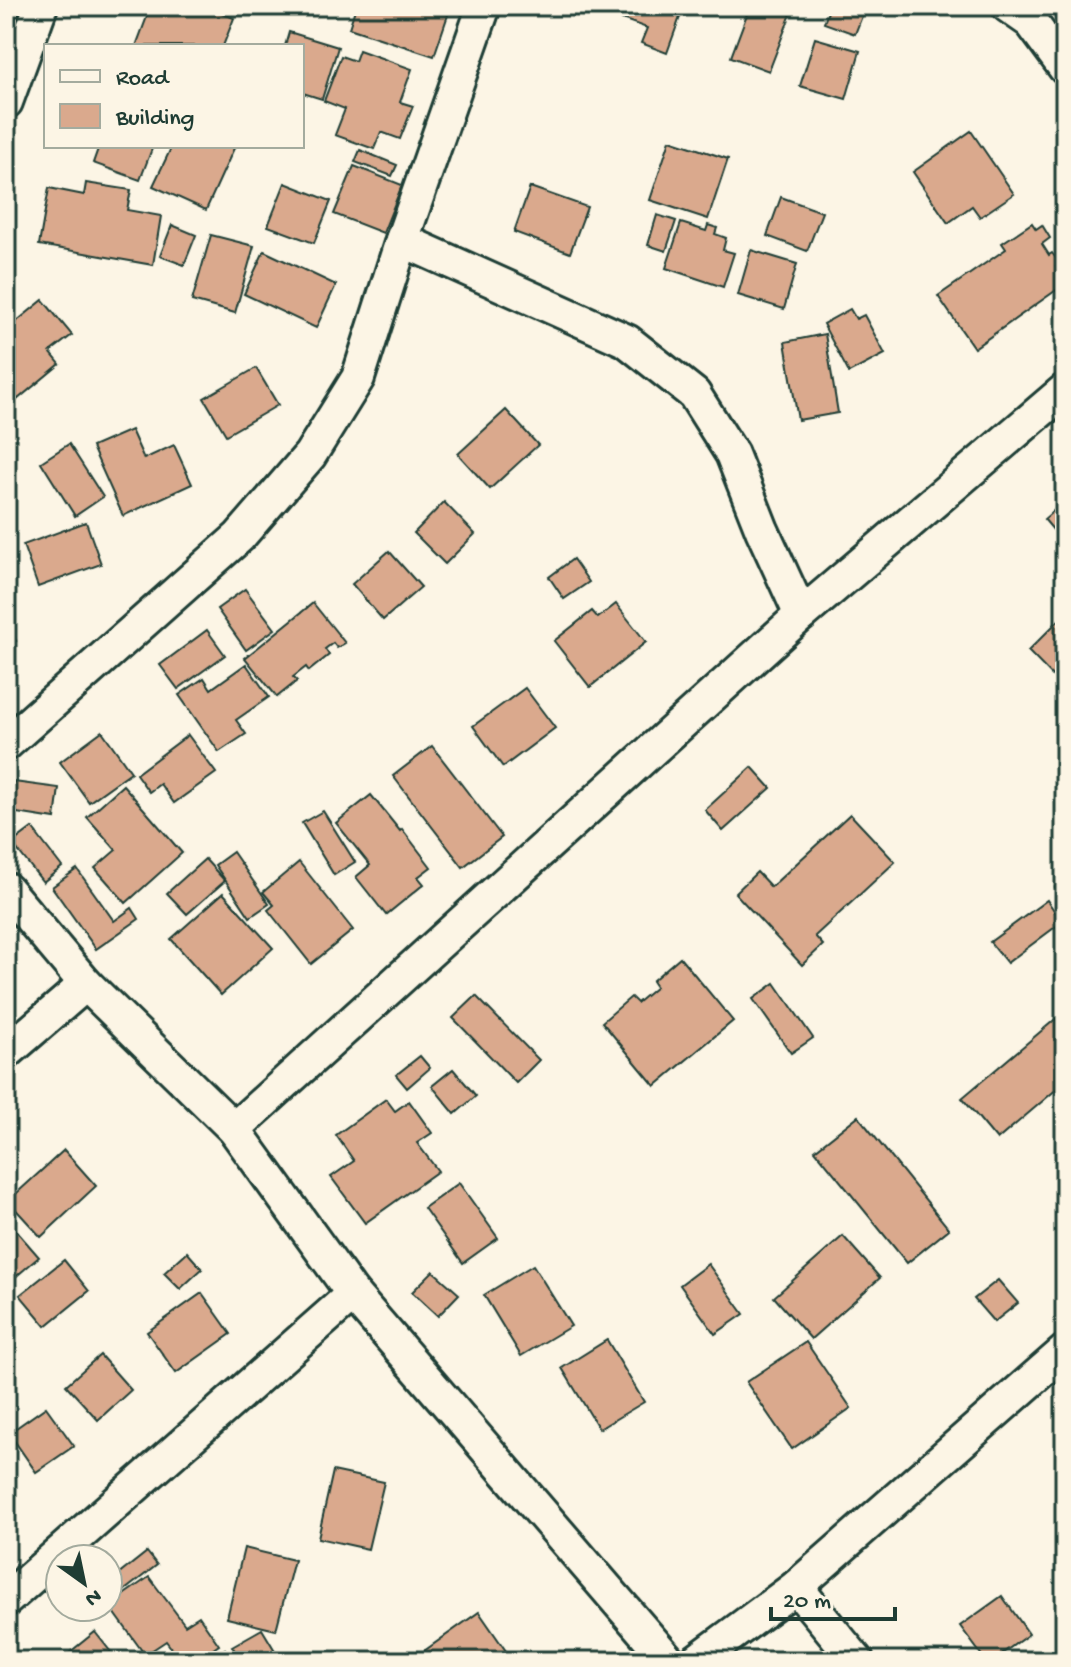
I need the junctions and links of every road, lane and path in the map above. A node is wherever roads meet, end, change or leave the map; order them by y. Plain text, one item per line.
1 (41, 6) edge
2 (484, 6) edge
3 (1008, 6) edge
4 (1065, 68) edge
5 (6, 102) edge
6 (402, 240) junction
7 (1065, 390) edge
8 (801, 615) junction
9 (6, 744) edge
10 (6, 889) edge
11 (86, 984) junction
12 (6, 1053) edge
13 (234, 1129) junction
14 (353, 1294) junction
15 (1065, 1351) edge
16 (796, 1587) junction
17 (6, 1600) edge
18 (669, 1661) edge
19 (696, 1661) edge
20 (857, 1661) edge

1 - 5 street
2 - 6 street
3 - 4 street
6 - 8 street
6 - 9 street
7 - 8 street
8 - 13 street
10 - 11 street
11 - 12 street
11 - 13 street
13 - 14 street
14 - 17 street
14 - 18 street
15 - 16 street
16 - 19 street
16 - 20 street

